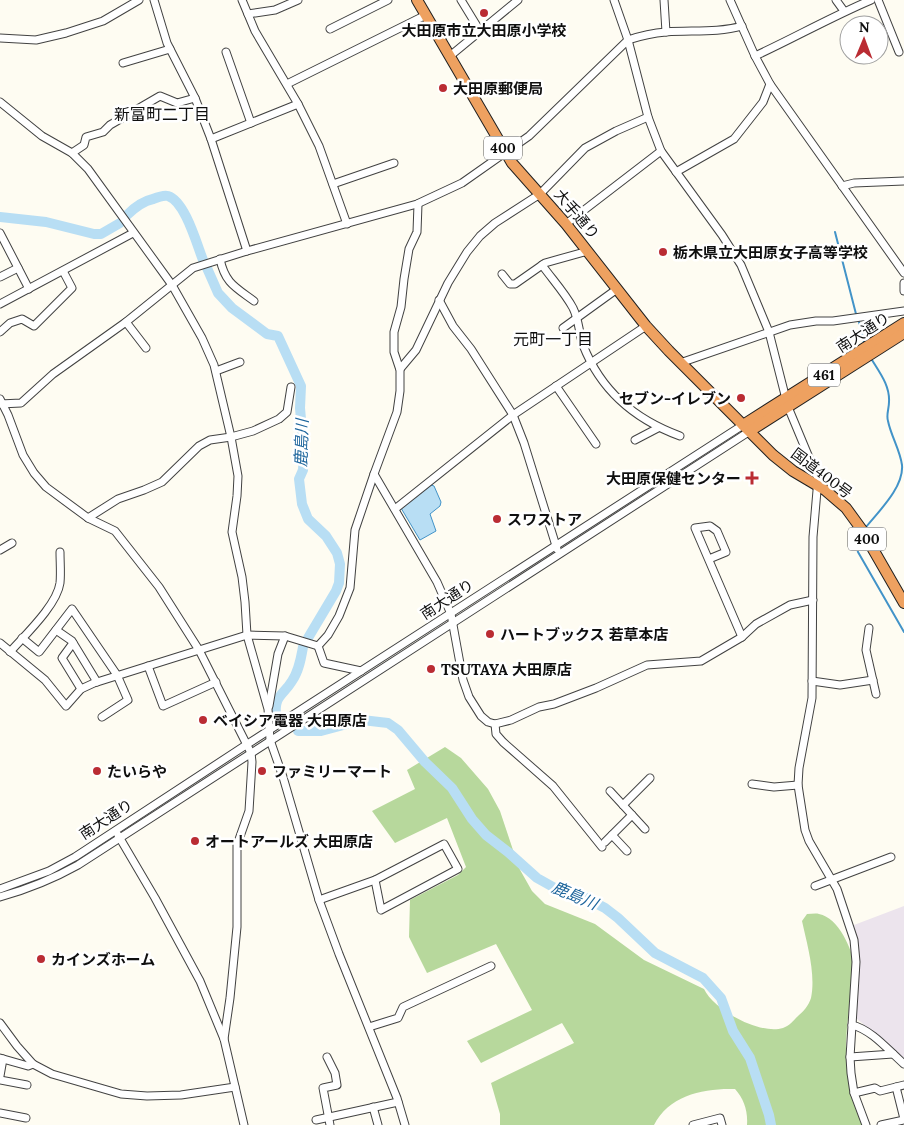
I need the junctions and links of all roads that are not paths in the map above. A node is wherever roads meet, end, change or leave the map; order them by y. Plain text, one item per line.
1 (139, 0) edge
2 (154, 0) edge
3 (242, 0) edge
4 (298, 0) edge
5 (388, 0) edge
6 (417, 0) edge
7 (461, 0) edge
8 (518, 0) edge
9 (614, 0) edge
10 (664, 0) edge
11 (730, 0) edge
12 (836, 0) edge
13 (871, 0) edge
14 (878, 0) edge
15 (128, 2) edge
16 (844, 11) junction
17 (248, 14) junction
18 (426, 15) junction
19 (742, 26) junction
20 (330, 29) dead end
21 (480, 32) junction
22 (666, 32) junction
23 (0, 38) edge
24 (628, 40) junction
25 (170, 49) junction
26 (226, 52) dead end
27 (899, 52) dead end
28 (450, 56) junction
29 (754, 56) junction
30 (123, 63) dead end
31 (287, 84) junction
32 (770, 84) junction
33 (195, 98) junction
34 (0, 102) edge
35 (298, 104) junction
36 (648, 117) junction
37 (251, 123) junction
38 (211, 139) junction
39 (661, 151) junction
40 (72, 153) junction
41 (505, 153) junction
42 (394, 163) dead end
43 (676, 172) junction
44 (904, 181) edge
45 (333, 184) junction
46 (842, 186) junction
47 (540, 194) junction
48 (418, 204) junction
49 (347, 224) junction
50 (566, 224) junction
51 (0, 233) edge
52 (133, 233) junction
53 (247, 251) junction
54 (588, 251) junction
55 (220, 259) junction
56 (542, 265) junction
57 (18, 268) junction
58 (63, 271) junction
59 (904, 272) edge
60 (502, 274) dead end
61 (0, 277) edge
62 (904, 283) edge
63 (172, 286) junction
64 (29, 289) junction
65 (617, 289) junction
66 (904, 291) edge
67 (440, 300) junction
68 (254, 301) dead end
69 (0, 304) edge
70 (904, 310) edge
71 (577, 317) junction
72 (126, 322) junction
73 (904, 323) edge
74 (646, 326) junction
75 (563, 328) dead end
76 (0, 332) edge
77 (769, 332) junction
78 (904, 333) edge
79 (146, 348) dead end
80 (240, 362) dead end
81 (591, 363) junction
82 (680, 363) junction
83 (400, 369) junction
84 (216, 371) junction
85 (556, 386) junction
86 (291, 387) dead end
87 (1, 402) edge
88 (787, 403) junction
89 (513, 415) junction
90 (658, 428) junction
91 (746, 428) junction
92 (680, 436) dead end
93 (231, 437) junction
94 (635, 440) dead end
95 (596, 444) dead end
96 (374, 474) junction
97 (818, 486) junction
98 (395, 509) junction
99 (88, 518) junction
100 (12, 543) dead end
101 (0, 550) edge
102 (557, 550) junction
103 (60, 552) dead end
104 (709, 559) junction
105 (813, 600) junction
106 (904, 603) edge
107 (451, 614) junction
108 (452, 624) junction
109 (869, 628) dead end
110 (56, 630) junction
111 (247, 635) junction
112 (286, 636) junction
113 (742, 637) junction
114 (22, 638) junction
115 (0, 643) edge
116 (73, 643) junction
117 (318, 646) junction
118 (199, 650) junction
119 (10, 652) junction
120 (148, 666) junction
121 (361, 672) junction
122 (117, 675) junction
123 (873, 680) junction
124 (812, 681) junction
125 (97, 682) junction
126 (216, 682) junction
127 (81, 689) junction
128 (876, 694) dead end
129 (268, 709) junction
130 (102, 718) dead end
131 (495, 724) junction
132 (269, 730) junction
133 (270, 740) junction
134 (246, 745) junction
135 (250, 753) junction
136 (650, 778) dead end
137 (752, 784) dead end
138 (798, 785) junction
139 (610, 791) dead end
140 (623, 805) junction
141 (632, 815) junction
142 (645, 829) dead end
143 (116, 830) junction
144 (612, 835) junction
145 (120, 838) junction
146 (627, 851) dead end
147 (891, 857) dead end
148 (830, 878) junction
149 (375, 880) junction
150 (815, 886) dead end
151 (0, 889) edge
152 (0, 897) edge
153 (319, 900) junction
154 (491, 966) dead end
155 (0, 1022) edge
156 (852, 1025) junction
157 (369, 1027) junction
158 (224, 1039) junction
159 (893, 1054) junction
160 (327, 1057) dead end
161 (850, 1057) junction
162 (1, 1059) edge
163 (33, 1064) junction
164 (904, 1064) edge
165 (0, 1076) edge
166 (0, 1080) edge
167 (27, 1085) dead end
168 (904, 1085) edge
169 (235, 1087) junction
170 (896, 1087) junction
171 (854, 1093) junction
172 (398, 1102) junction
173 (373, 1107) junction
174 (0, 1113) edge
175 (26, 1118) dead end
176 (904, 1119) edge
177 (316, 1120) dead end
178 (329, 1121) edge
179 (244, 1125) edge
180 (378, 1125) edge
181 (405, 1125) edge
182 (693, 1125) edge
183 (722, 1125) edge
184 (866, 1125) edge
185 (881, 1125) edge

1 - 15 street
2 - 25 street
3 - 17 street
4 - 17 street
5 - 20 street
6 - 18 highway, 大手通り / 400
7 - 21 street
8 - 21 street
9 - 24 street
10 - 22 street
11 - 19 street
12 - 16 street
13 - 16 street
14 - 27 street
15 - 23 street
16 - 29 street
17 - 31 street
18 - 28 highway, 大手通り / 400
18 - 31 street
19 - 22 street
19 - 29 street
21 - 28 street
22 - 24 street
24 - 36 street
24 - 41 street
25 - 30 street
25 - 33 street
26 - 37 street
28 - 41 highway, 大手通り / 400
29 - 32 street
31 - 35 street
32 - 43 street
32 - 46 street
33 - 38 street
33 - 40 street
34 - 40 street
35 - 37 street
35 - 45 street
36 - 39 street
36 - 47 street
37 - 38 street
38 - 53 street
39 - 43 street
39 - 50 street
40 - 52 street
41 - 47 highway, 大手通り / 400
41 - 48 street
42 - 45 street
43 - 77 street
44 - 46 street
45 - 49 street
46 - 59 street
47 - 50 highway, 大手通り / 400
47 - 67 street
48 - 49 street
48 - 83 street
49 - 53 street
50 - 54 highway, 大手通り / 400
51 - 57 street
52 - 58 street
52 - 63 street
53 - 55 street
54 - 56 street
54 - 65 highway, 大手通り / 400
55 - 63 street
55 - 68 street
56 - 60 street
56 - 71 street
57 - 61 street
57 - 64 street
58 - 64 street
58 - 76 street
62 - 66 street
63 - 72 street
63 - 84 street
64 - 69 street
65 - 71 street
65 - 74 highway, 大手通り / 400
67 - 83 street
67 - 89 street
70 - 77 street
71 - 75 street
71 - 81 street
72 - 79 street
72 - 87 street
73 - 88 highway, 南大通り / 461
74 - 81 street
74 - 82 highway, 大手通り / 400
77 - 82 street
77 - 88 street
78 - 88 highway, 南大通り / 461
80 - 84 street
81 - 85 street
81 - 90 street
82 - 91 highway, 大手通り / 400
83 - 96 street
84 - 93 street
85 - 89 street
85 - 95 street
86 - 93 street
87 - 99 street
88 - 91 highway, 南大通り / 461
88 - 97 street
89 - 98 street
89 - 102 street
90 - 92 street
90 - 94 street
91 - 97 highway, 国道400号 / 400
91 - 102 street, 南大通り
93 - 99 street
93 - 111 street
96 - 98 street
96 - 117 street
97 - 105 street
97 - 106 highway, 国道400号 / 400
98 - 107 street
99 - 118 street
100 - 101 street
102 - 107 street, 南大通り
102 - 108 street, 南大通り
103 - 114 street
104 - 104 street
104 - 113 street
105 - 113 street
105 - 124 street
107 - 108 street
107 - 121 street, 南大通り
108 - 131 street
108 - 133 street, 南大通り
109 - 123 street
110 - 114 street
110 - 116 street
110 - 122 street
111 - 112 street
111 - 118 street
111 - 129 street
112 - 117 street
112 - 129 street
113 - 131 street
114 - 119 street
115 - 119 street
116 - 125 street
116 - 127 street
117 - 121 street
118 - 120 street
118 - 126 street
119 - 127 street
120 - 122 street
120 - 126 street
121 - 132 street, 南大通り
122 - 125 street
122 - 130 street
123 - 124 street
123 - 128 street
124 - 138 street
125 - 127 street
126 - 134 street
129 - 132 street
131 - 144 street
132 - 133 street
132 - 134 street, 南大通り
133 - 135 street, 南大通り
133 - 153 street
134 - 135 street
134 - 143 street, 南大通り
135 - 145 street, 南大通り
135 - 158 street
136 - 140 street
137 - 138 street
138 - 148 street
139 - 140 street
140 - 141 street
141 - 142 street
141 - 144 street
143 - 145 street
143 - 151 street, 南大通り
144 - 146 street
145 - 152 street, 南大通り
145 - 158 street
147 - 148 street
148 - 150 street
148 - 156 street
149 - 149 street
149 - 153 street
153 - 157 street
154 - 157 street
155 - 163 street
156 - 159 street
156 - 161 street
157 - 172 street
158 - 169 street
159 - 161 street
159 - 164 street
160 - 178 street
161 - 171 street
162 - 163 street
162 - 165 street
163 - 169 street
166 - 167 street
168 - 170 street
169 - 179 street
170 - 171 street
170 - 176 street
171 - 184 street
172 - 173 street
172 - 181 street
173 - 178 street
173 - 180 street
174 - 175 street
176 - 185 street
177 - 178 street
182 - 183 street

